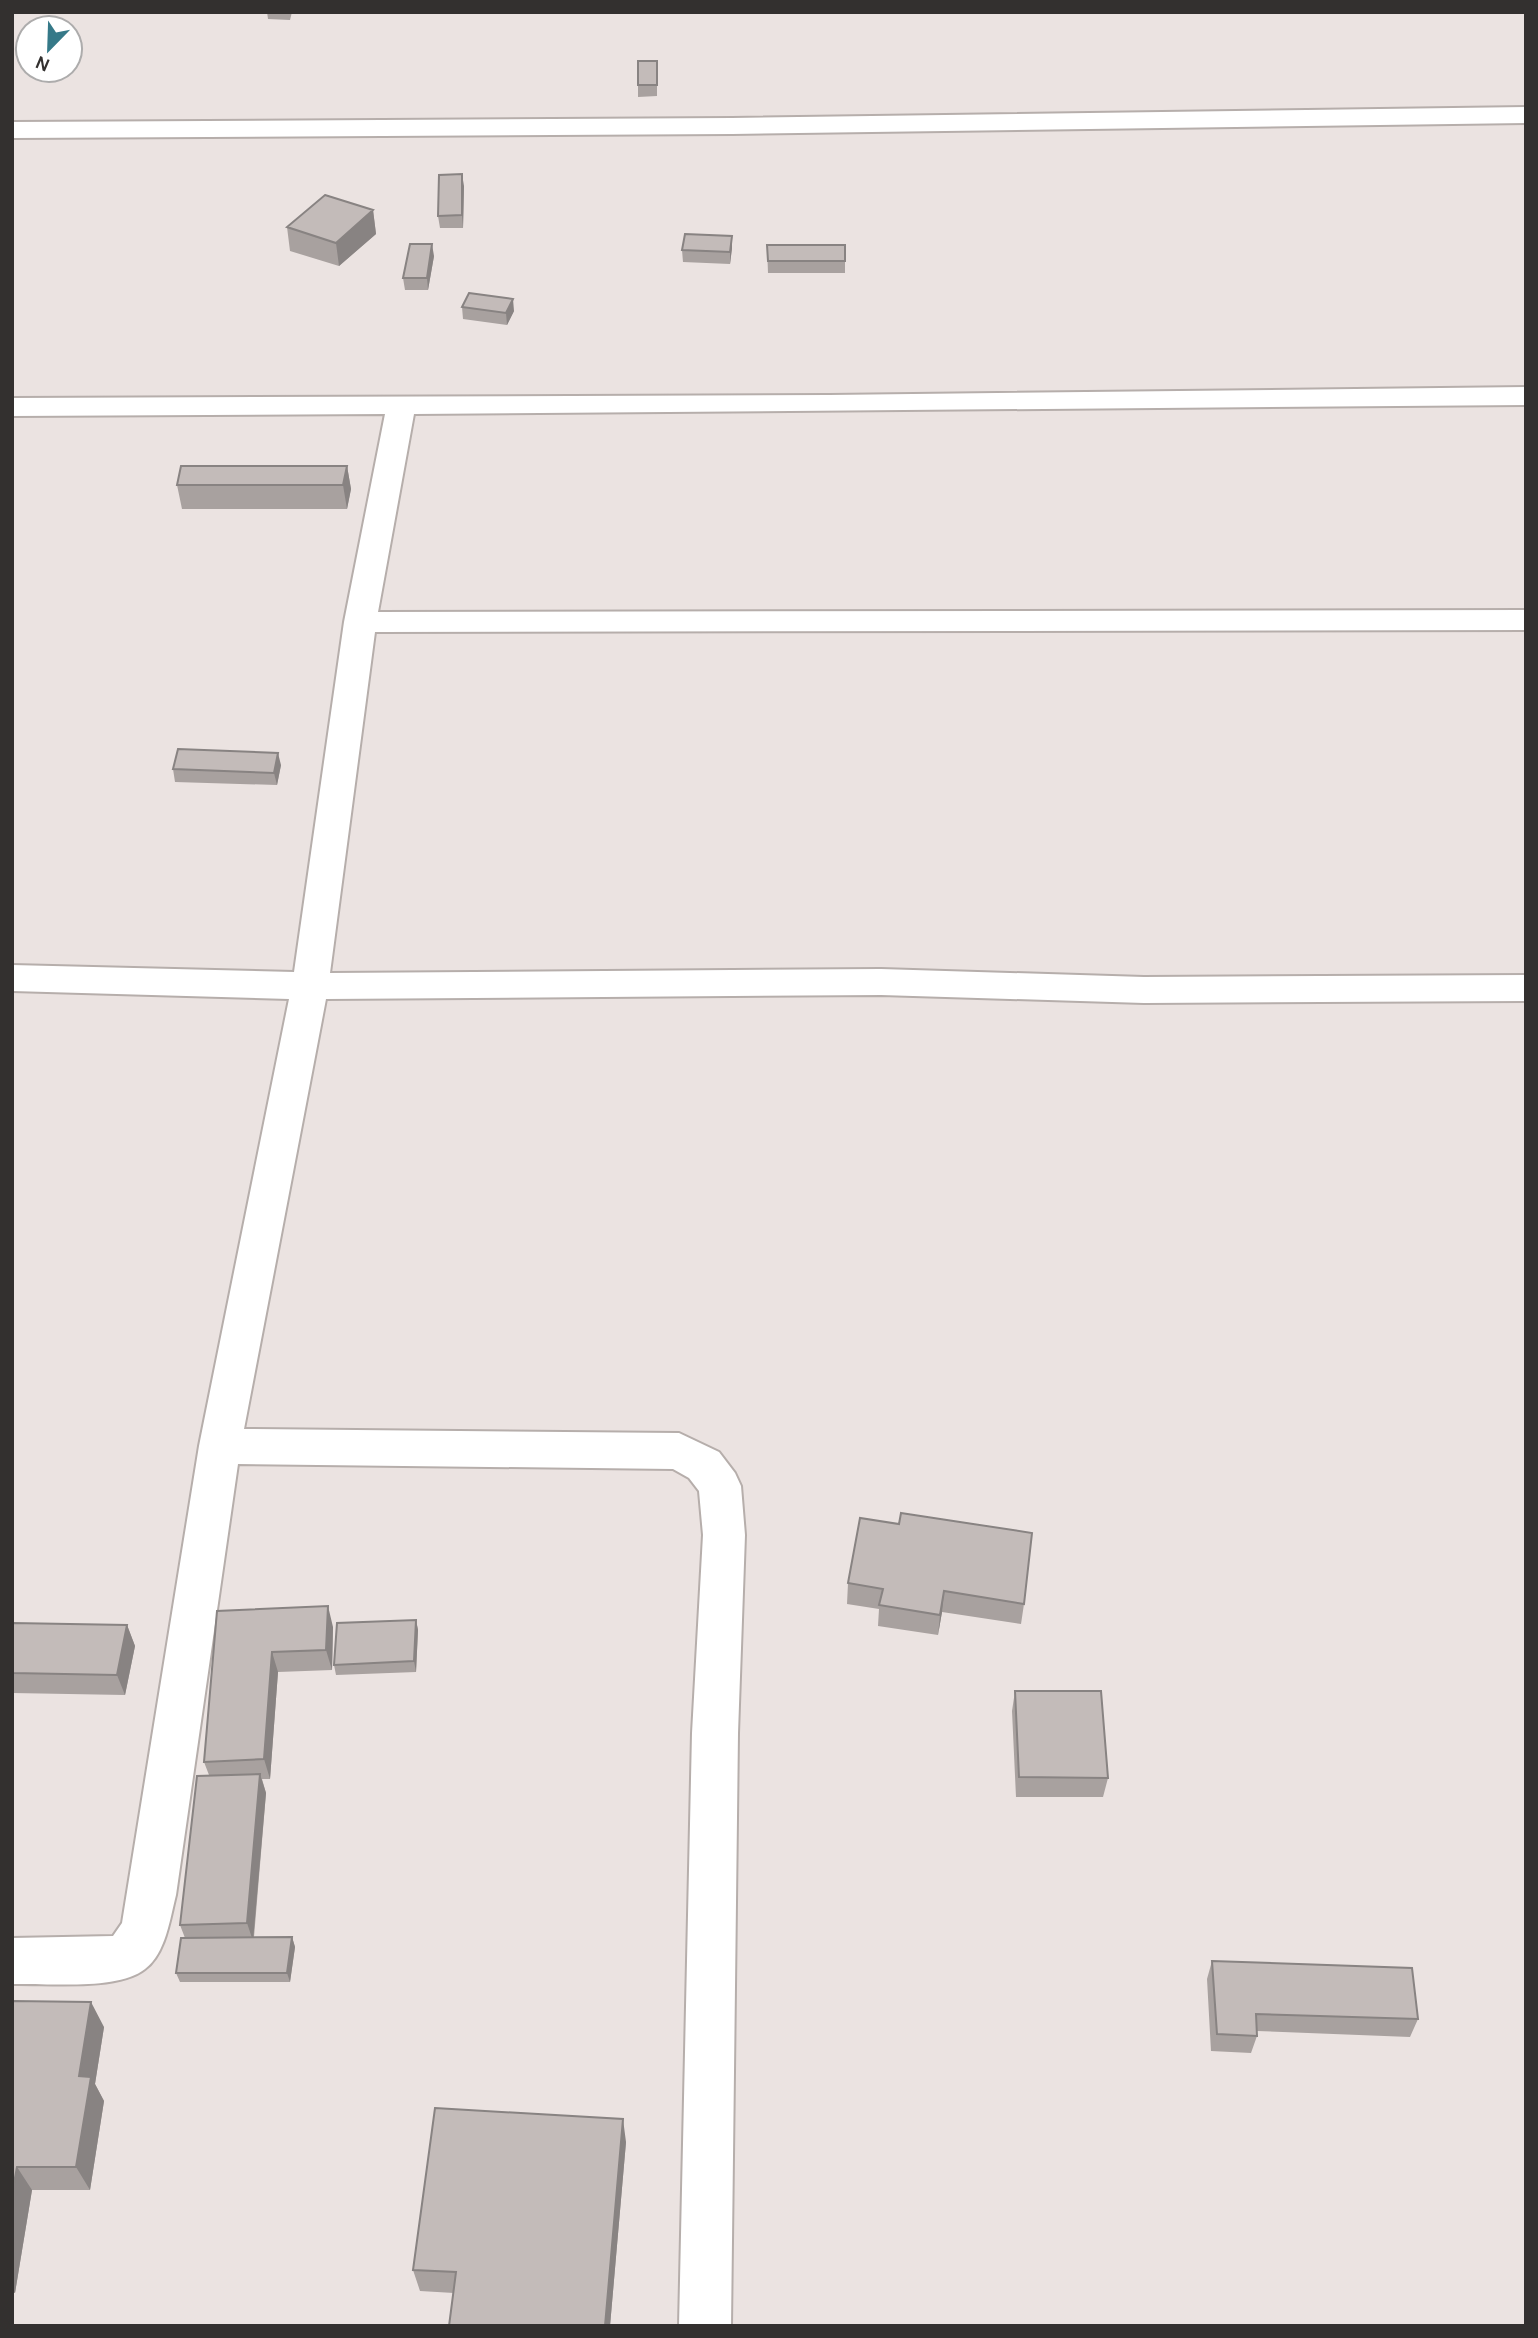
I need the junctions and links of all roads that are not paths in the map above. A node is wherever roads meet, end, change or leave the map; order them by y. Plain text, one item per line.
1 (1526, 115) edge
2 (12, 130) edge
3 (1526, 396) edge
4 (12, 407) edge
5 (401, 407) junction
6 (1526, 620) edge
7 (360, 622) junction
8 (12, 978) edge
9 (310, 986) junction
10 (1526, 988) edge
11 (220, 1446) junction
12 (12, 1961) edge
13 (705, 2326) edge

1 - 2 street
3 - 5 street
4 - 5 street
5 - 7 street
6 - 7 street
7 - 9 street
8 - 9 street
9 - 10 street
9 - 11 street
11 - 12 street
11 - 13 street

